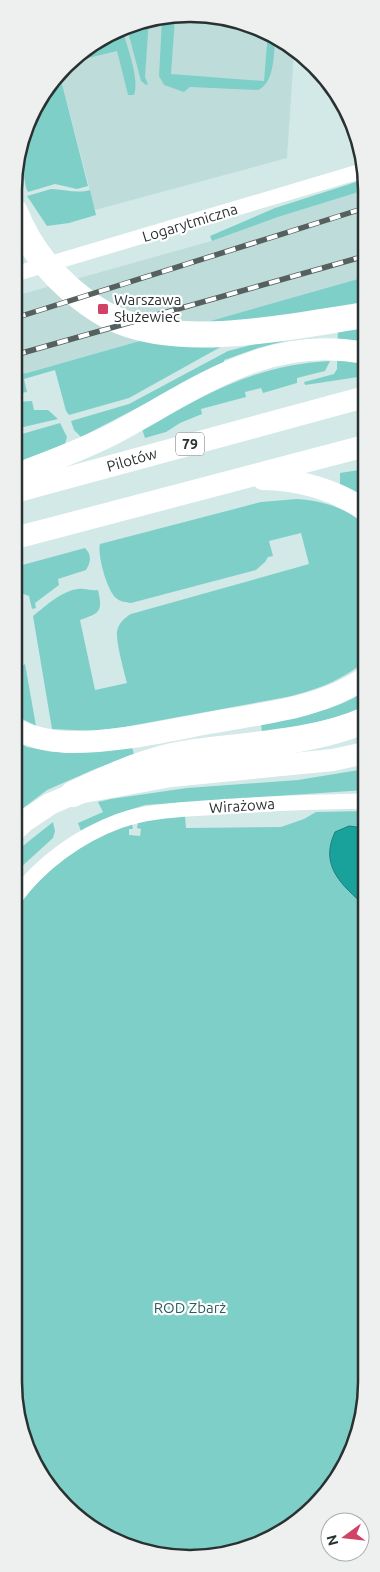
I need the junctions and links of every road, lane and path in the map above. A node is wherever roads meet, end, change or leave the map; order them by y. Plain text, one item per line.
1 (356, 173) edge
2 (22, 226) edge
3 (22, 272) edge
4 (358, 316) edge
5 (358, 352) edge
6 (358, 398) edge
7 (358, 448) edge
8 (22, 472) edge
9 (235, 481) junction
10 (22, 490) edge
11 (358, 505) edge
12 (22, 536) edge
13 (358, 682) edge
14 (358, 723) edge
15 (22, 732) edge
16 (358, 755) edge
17 (73, 794) junction
18 (358, 800) edge
19 (23, 823) edge
20 (23, 889) edge

1 - 3 street, Logarytmiczna
2 - 4 highway
5 - 8 main road
6 - 10 main road, Pilotów / 79
7 - 9 main road
9 - 11 main road
9 - 12 main road
13 - 15 main road
14 - 17 highway
16 - 17 main road
17 - 19 main road
18 - 20 street, Wirażowa

